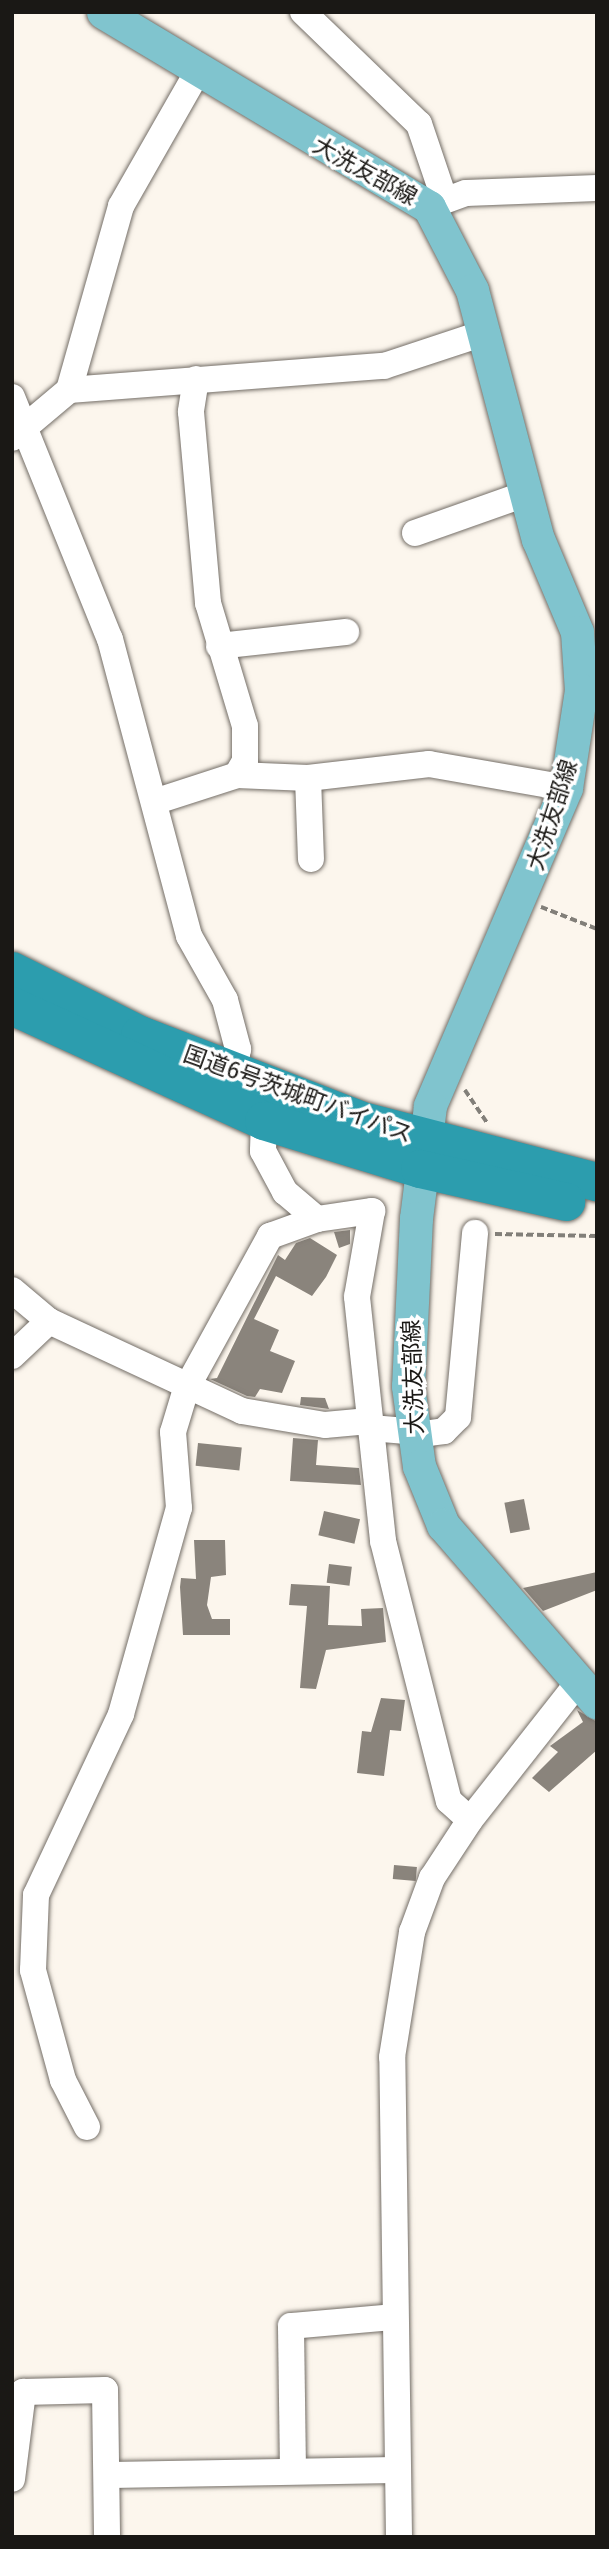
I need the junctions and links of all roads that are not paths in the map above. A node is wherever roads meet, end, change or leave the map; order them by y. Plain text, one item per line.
1 (303, 12) edge
2 (112, 15) edge
3 (197, 73) junction
4 (597, 188) edge
5 (436, 202) junction
6 (487, 332) junction
7 (196, 379) junction
8 (69, 390) junction
9 (12, 397) edge
10 (17, 433) edge
11 (525, 494) junction
12 (415, 533) dead end
13 (346, 632) dead end
14 (219, 646) junction
15 (237, 775) junction
16 (307, 778) junction
17 (566, 788) junction
18 (157, 801) junction
19 (311, 859) dead end
20 (12, 971) edge
21 (12, 1006) edge
22 (234, 1072) junction
23 (264, 1121) junction
24 (422, 1154) junction
25 (597, 1182) edge
26 (285, 1192) junction
27 (597, 1208) edge
28 (317, 1219) junction
29 (475, 1233) road end
30 (270, 1236) junction
31 (12, 1290) edge
32 (49, 1321) junction
33 (12, 1356) edge
34 (186, 1389) junction
35 (370, 1425) junction
36 (413, 1432) junction
37 (587, 1693) edge
38 (471, 1821) junction
39 (24, 1893) edge
40 (87, 2127) dead end
41 (394, 2317) junction
42 (396, 2470) junction
43 (293, 2471) junction
44 (110, 2475) junction
45 (12, 2479) edge
46 (107, 2537) edge
47 (399, 2537) edge

1 - 5 street
2 - 3 main road, 大洗友部線
3 - 5 main road, 大洗友部線
3 - 8 street
4 - 5 street
5 - 6 main road, 大洗友部線
6 - 7 street
6 - 11 main road, 大洗友部線
7 - 8 street
7 - 14 street
8 - 10 street
9 - 10 street
10 - 18 street
11 - 12 street
11 - 17 main road, 大洗友部線
13 - 14 street
14 - 15 street
15 - 16 street
15 - 18 street
16 - 17 street
16 - 19 street
17 - 24 main road, 大洗友部線
18 - 22 street
20 - 22 highway, 国道6号茨城町バイパス
21 - 23 highway, 国道6号茨城町バイパス
22 - 24 highway, 国道6号茨城町バイパス
23 - 24 highway, 国道6号茨城町バイパス
23 - 26 street
24 - 25 highway, 国道6号茨城町バイパス
24 - 27 highway, 国道6号茨城町バイパス
24 - 36 main road, 大洗友部線
26 - 28 street
26 - 30 street
28 - 30 street
28 - 35 street
29 - 36 street
30 - 34 street
31 - 32 street
32 - 33 street
32 - 34 street
34 - 35 street
34 - 39 street
35 - 36 street
35 - 38 street
36 - 37 main road, 大洗友部線
37 - 38 street
38 - 41 street
39 - 40 street
41 - 42 street
41 - 43 street
42 - 43 street
42 - 47 street
43 - 44 street
44 - 45 street
44 - 46 street

